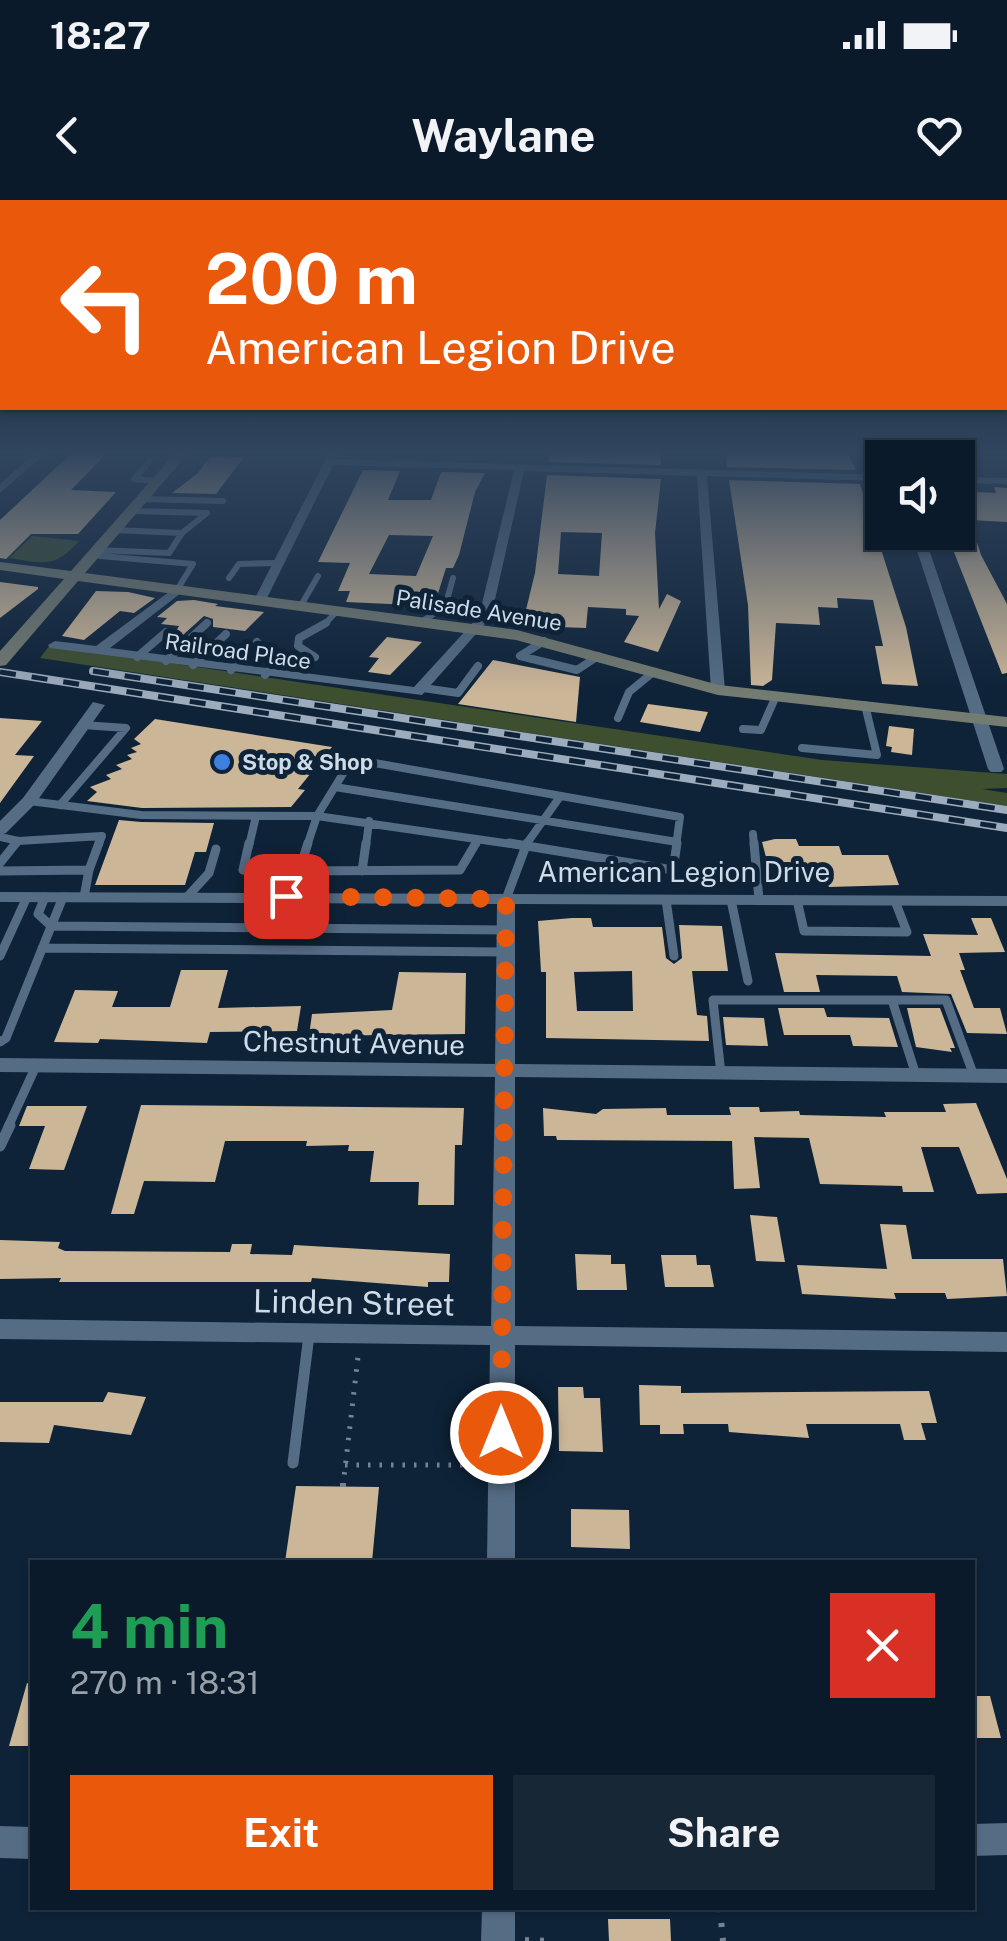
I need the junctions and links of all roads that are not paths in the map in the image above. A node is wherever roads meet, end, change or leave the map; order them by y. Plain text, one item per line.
1 (112, 532) edge
2 (114, 532) edge
3 (118, 532) edge
4 (183, 532) edge
5 (294, 532) edge
6 (504, 532) edge
7 (706, 532) edge
8 (180, 535) junction
9 (140, 536) dead end
10 (152, 536) dead end
11 (923, 550) edge
12 (95, 553) junction
13 (278, 563) junction
14 (0, 566) edge
15 (75, 576) junction
16 (318, 576) dead end
17 (453, 578) dead end
18 (224, 585) junction
19 (177, 590) junction
20 (258, 602) junction
21 (300, 607) junction
22 (336, 612) junction
23 (207, 623) dead end
24 (418, 624) junction
25 (472, 631) junction
26 (166, 632) dead end
27 (226, 634) dead end
28 (544, 640) junction
29 (257, 642) dead end
30 (55, 644) dead end
31 (98, 651) junction
32 (598, 656) junction
33 (137, 657) junction
34 (0, 661) edge
35 (166, 661) junction
36 (193, 665) junction
37 (478, 666) dead end
38 (230, 670) junction
39 (265, 674) junction
40 (651, 674) junction
41 (420, 690) junction
42 (718, 690) junction
43 (776, 696) junction
44 (98, 704) dead end
45 (865, 705) junction
46 (618, 718) dead end
47 (978, 721) junction
48 (1007, 722) edge
49 (84, 725) junction
50 (743, 728) dead end
51 (802, 748) dead end
52 (996, 769) dead end
53 (335, 787) junction
54 (558, 798) junction
55 (29, 801) junction
56 (60, 805) junction
57 (256, 816) junction
58 (318, 816) junction
59 (369, 821) junction
60 (542, 822) junction
61 (0, 834) edge
62 (753, 834) dead end
63 (478, 840) junction
64 (18, 841) junction
65 (677, 842) junction
66 (524, 848) junction
67 (216, 849) dead end
68 (0, 863) edge
69 (90, 870) junction
70 (0, 871) edge
71 (300, 871) junction
72 (362, 871) junction
73 (188, 896) junction
74 (286, 896) junction
75 (0, 897) edge
76 (45, 897) junction
77 (84, 897) junction
78 (506, 899) junction
79 (666, 900) junction
80 (731, 900) junction
81 (760, 900) junction
82 (796, 900) junction
83 (895, 901) junction
84 (1007, 901) edge
85 (51, 926) junction
86 (505, 941) junction
87 (42, 948) junction
88 (0, 956) edge
89 (674, 956) dead end
90 (748, 981) dead end
91 (892, 1000) junction
92 (0, 1042) edge
93 (0, 1065) edge
94 (36, 1066) junction
95 (502, 1072) junction
96 (720, 1074) junction
97 (916, 1075) junction
98 (974, 1076) junction
99 (1007, 1076) edge
100 (0, 1146) edge
101 (0, 1330) edge
102 (309, 1335) junction
103 (502, 1339) junction
104 (1007, 1342) edge
105 (292, 1463) dead end
106 (501, 1560) edge
107 (1007, 1839) edge
108 (975, 1840) edge
109 (0, 1842) edge
110 (30, 1842) edge
111 (499, 1910) edge
112 (498, 1941) edge

1 - 12 street
2 - 9 lane
3 - 8 lane
4 - 8 lane
5 - 13 street
6 - 25 street
7 - 42 street
8 - 10 lane
8 - 12 lane
11 - 47 street
12 - 15 street
12 - 19 lane
13 - 18 lane
13 - 20 street
14 - 15 street, Palisade Avenue
15 - 19 street, Palisade Avenue
15 - 34 street
16 - 21 lane
17 - 24 lane
18 - 19 street, Palisade Avenue
18 - 20 street, Palisade Avenue
19 - 31 street
20 - 21 street, Palisade Avenue
21 - 22 street, Palisade Avenue
22 - 24 street, Palisade Avenue
22 - 39 lane
23 - 35 lane
24 - 25 street, Palisade Avenue
25 - 28 street, Palisade Avenue
25 - 41 street
26 - 33 lane
27 - 36 lane
28 - 32 street, Palisade Avenue
28 - 32 lane
29 - 38 lane
30 - 31 street, Railroad Place
31 - 33 street, Railroad Place
32 - 40 street, Palisade Avenue
33 - 35 street, Railroad Place
35 - 36 street, Railroad Place
36 - 38 street, Railroad Place
37 - 41 lane
38 - 39 street, Railroad Place
39 - 41 street, Railroad Place
40 - 42 street, Palisade Avenue
40 - 46 lane
42 - 43 street, Palisade Avenue
43 - 45 street, Palisade Avenue
43 - 50 lane
44 - 49 street
45 - 47 street, Palisade Avenue
45 - 51 lane
47 - 48 street, Palisade Avenue
47 - 52 street
49 - 55 street
49 - 56 lane
53 - 54 lane
53 - 58 lane
53 - 60 lane
54 - 60 lane
54 - 65 lane
55 - 56 lane
55 - 61 street
56 - 57 lane
57 - 58 lane
57 - 71 lane
58 - 59 lane
58 - 71 lane
59 - 63 lane
59 - 72 lane
60 - 65 lane
60 - 66 lane
61 - 64 lane
62 - 81 lane
63 - 66 lane
63 - 72 lane
64 - 68 lane
64 - 69 lane
65 - 66 lane
66 - 78 lane
67 - 73 lane
69 - 70 lane
69 - 77 lane
71 - 72 lane
71 - 74 lane
73 - 74 street, American Legion Drive
73 - 77 street, American Legion Drive
74 - 78 street, American Legion Drive
75 - 76 street, American Legion Drive
76 - 77 street, American Legion Drive
76 - 85 lane
76 - 85 lane
76 - 88 lane
78 - 79 street, American Legion Drive
78 - 86 street
79 - 80 street, American Legion Drive
79 - 89 lane
80 - 81 street, American Legion Drive
80 - 90 lane
81 - 82 street, American Legion Drive
82 - 83 street, American Legion Drive
82 - 83 lane
83 - 84 street, American Legion Drive
85 - 86 lane
85 - 87 lane
86 - 87 lane
86 - 95 street
87 - 92 lane
91 - 96 lane
91 - 97 lane
91 - 98 lane
93 - 94 street, Chestnut Avenue
94 - 95 street, Chestnut Avenue
94 - 100 lane
95 - 96 street, Chestnut Avenue
95 - 103 street
96 - 97 street, Chestnut Avenue
97 - 98 street, Chestnut Avenue
98 - 99 street, Chestnut Avenue
101 - 102 street, Linden Street
102 - 103 street, Linden Street
102 - 105 lane
103 - 104 street, Linden Street
103 - 106 street
107 - 108 street
109 - 110 street
111 - 112 street

